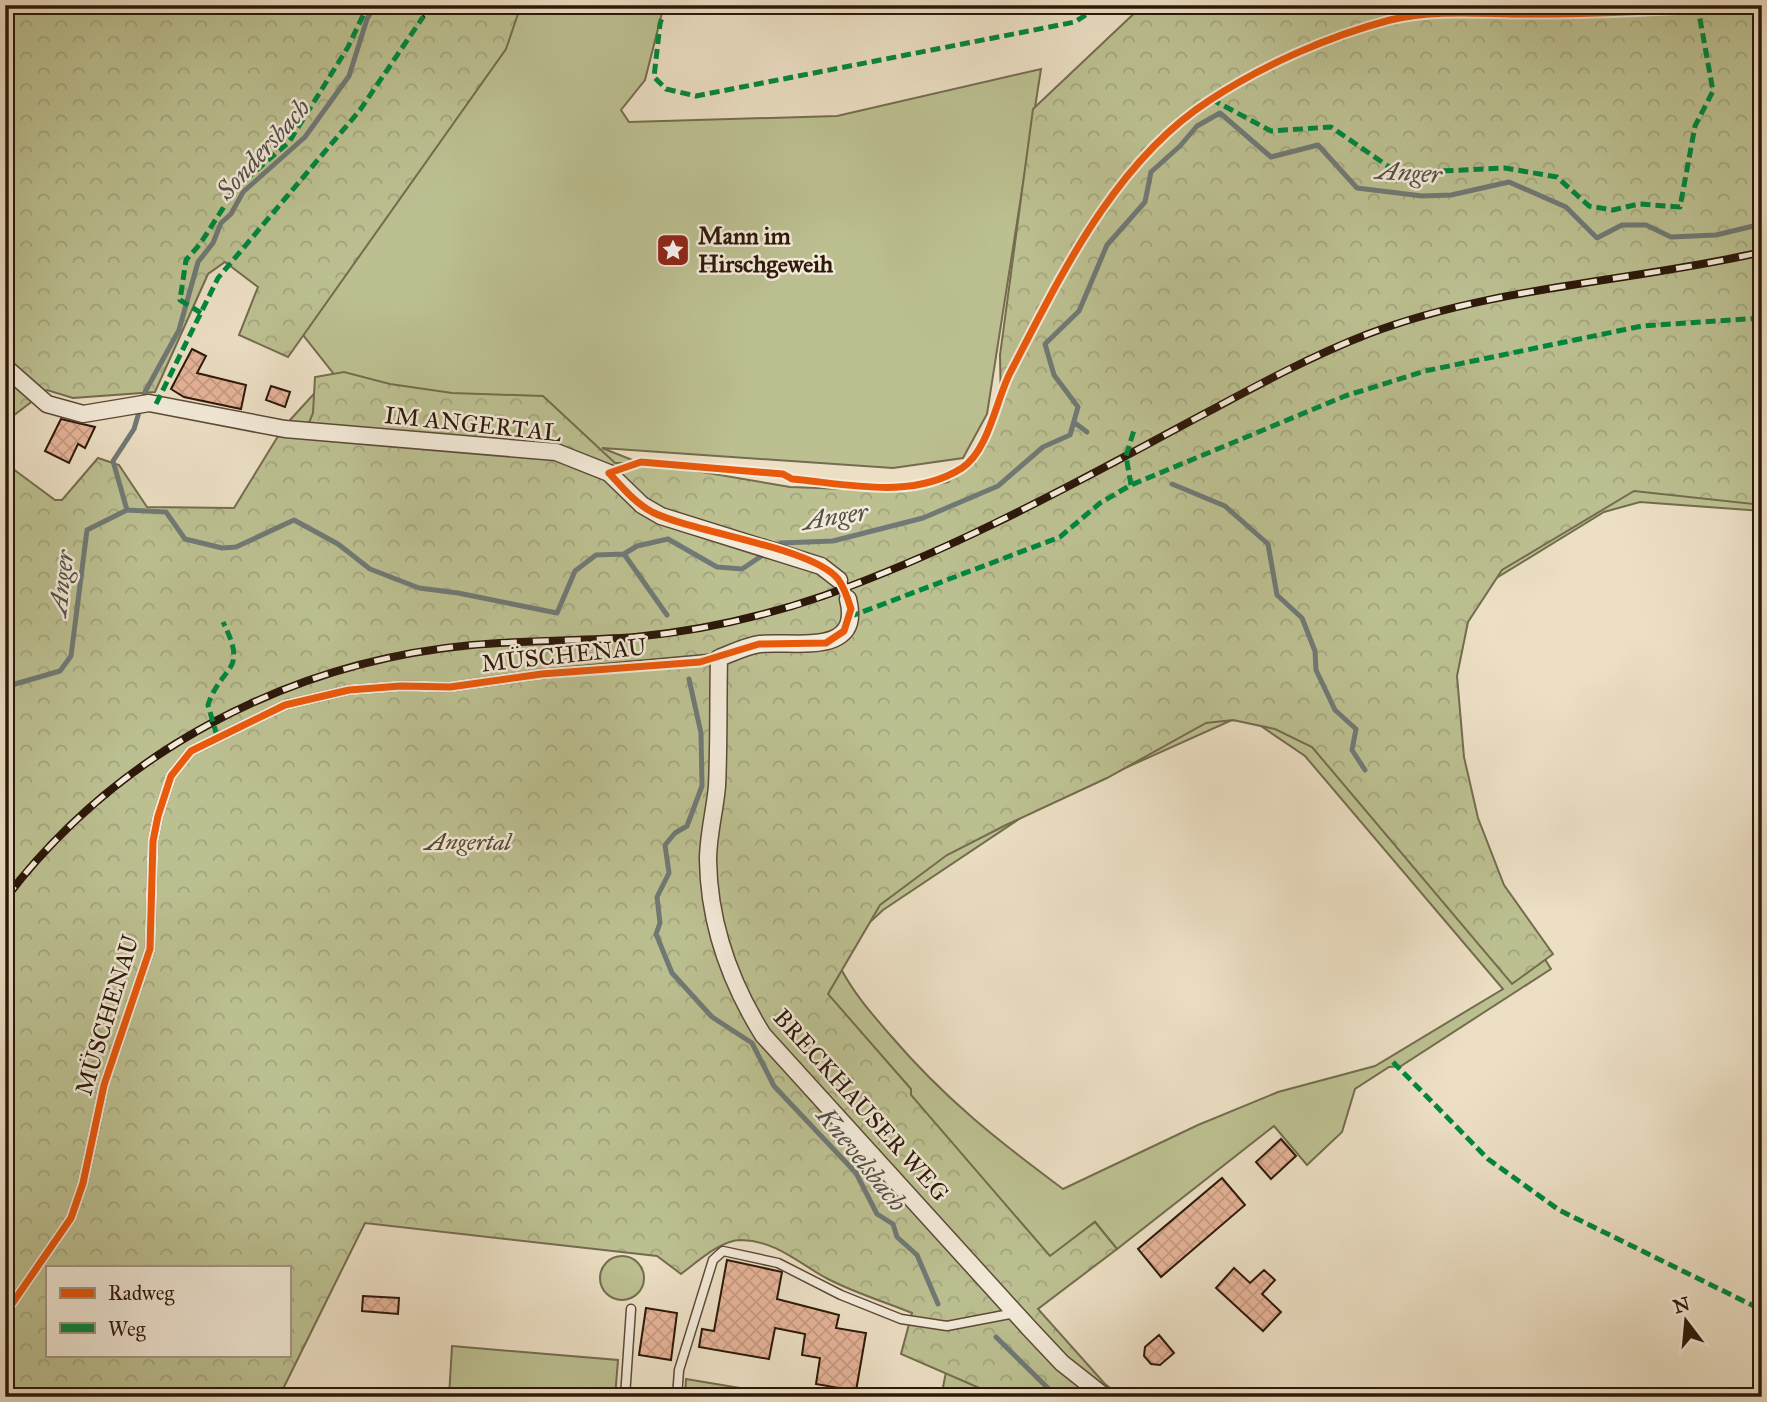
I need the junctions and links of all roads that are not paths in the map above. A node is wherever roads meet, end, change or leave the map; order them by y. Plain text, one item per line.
1 (5, 367) edge
2 (839, 580) dead end
3 (848, 599) dead end
4 (719, 658) junction
5 (631, 1309) dead end
6 (1016, 1312) junction
7 (5, 1314) edge
8 (625, 1397) edge
9 (677, 1397) edge
10 (1105, 1397) edge

1 - 2 street, IM ANGERTAL
3 - 4 street
4 - 6 street, BRECKHAUSER WEG
4 - 7 lane, MÜSCHENAU
5 - 8 lane
6 - 9 lane
6 - 10 street, BRECKHAUSER WEG

